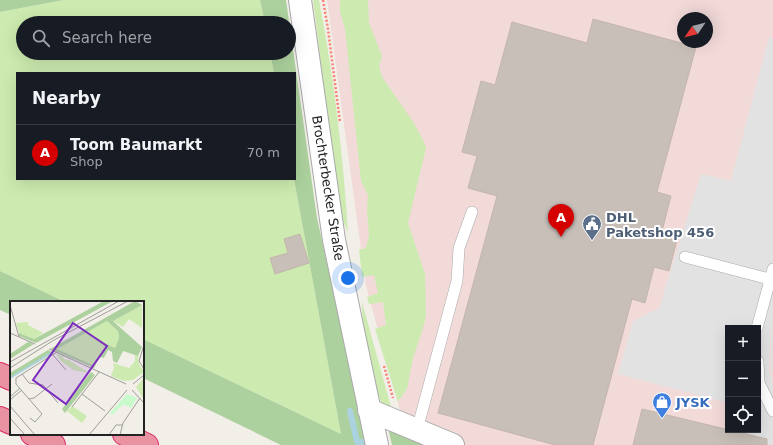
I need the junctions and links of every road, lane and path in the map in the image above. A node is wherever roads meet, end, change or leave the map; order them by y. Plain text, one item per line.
1 (300, 0) edge
2 (323, 0) edge
3 (340, 123) dead end
4 (472, 212) dead end
5 (685, 257) dead end
6 (772, 276) edge
7 (758, 325) edge
8 (383, 365) dead end
9 (0, 374) edge
10 (10, 379) edge
11 (761, 387) edge
12 (369, 410) junction
13 (773, 411) edge
14 (0, 418) edge
15 (10, 423) edge
16 (409, 426) junction
17 (34, 435) edge
18 (126, 435) edge
19 (54, 445) edge
20 (147, 445) edge
21 (377, 445) edge
22 (453, 445) edge

1 - 12 street, Brochterbecker Straße
2 - 3 path
4 - 16 lane
5 - 6 lane
6 - 7 lane
8 - 16 path
9 - 10 highway
11 - 13 lane
12 - 16 street
12 - 21 street, Brochterbecker Straße
14 - 15 highway
16 - 22 street
17 - 19 highway
18 - 20 highway

